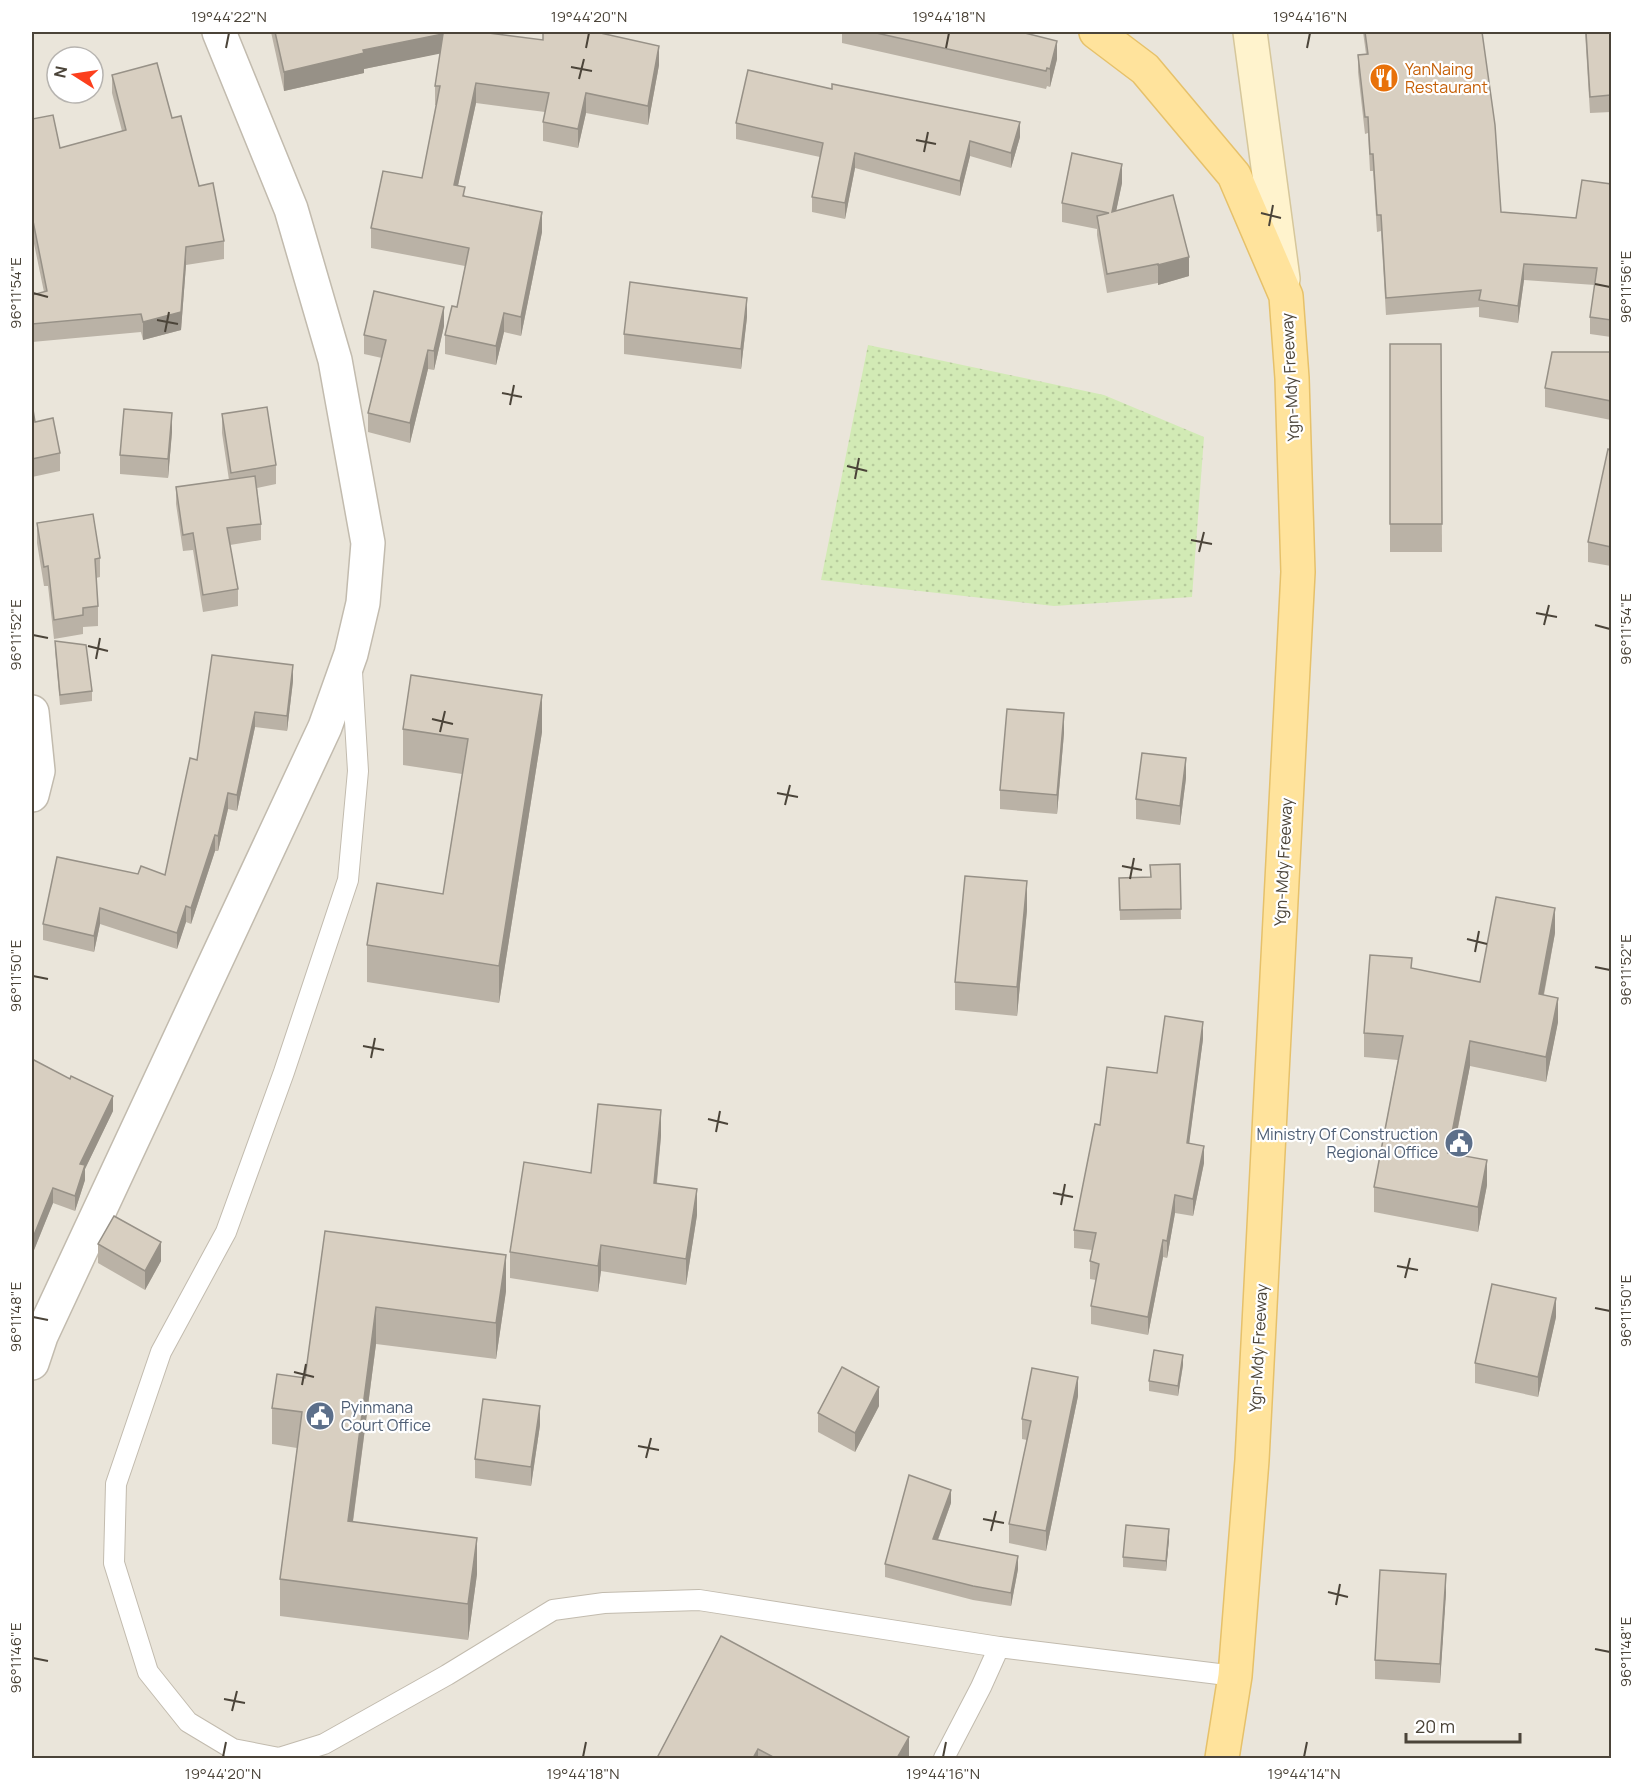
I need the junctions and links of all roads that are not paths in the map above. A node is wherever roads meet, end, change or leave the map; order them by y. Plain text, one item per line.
1 (219, 32) edge
2 (1096, 32) edge
3 (1250, 32) edge
4 (1286, 296) junction
5 (351, 654) junction
6 (32, 712) edge
7 (32, 795) edge
8 (32, 1363) edge
9 (999, 1647) junction
10 (1235, 1676) junction
11 (944, 1758) edge
12 (1222, 1758) edge

1 - 5 street
2 - 4 main road, Ygn-Mdy Freeway
3 - 4 main road
4 - 10 main road, Ygn-Mdy Freeway
5 - 8 street
5 - 9 lane
6 - 7 street
9 - 10 lane
9 - 11 lane
10 - 12 main road, Ygn-Mdy Freeway

